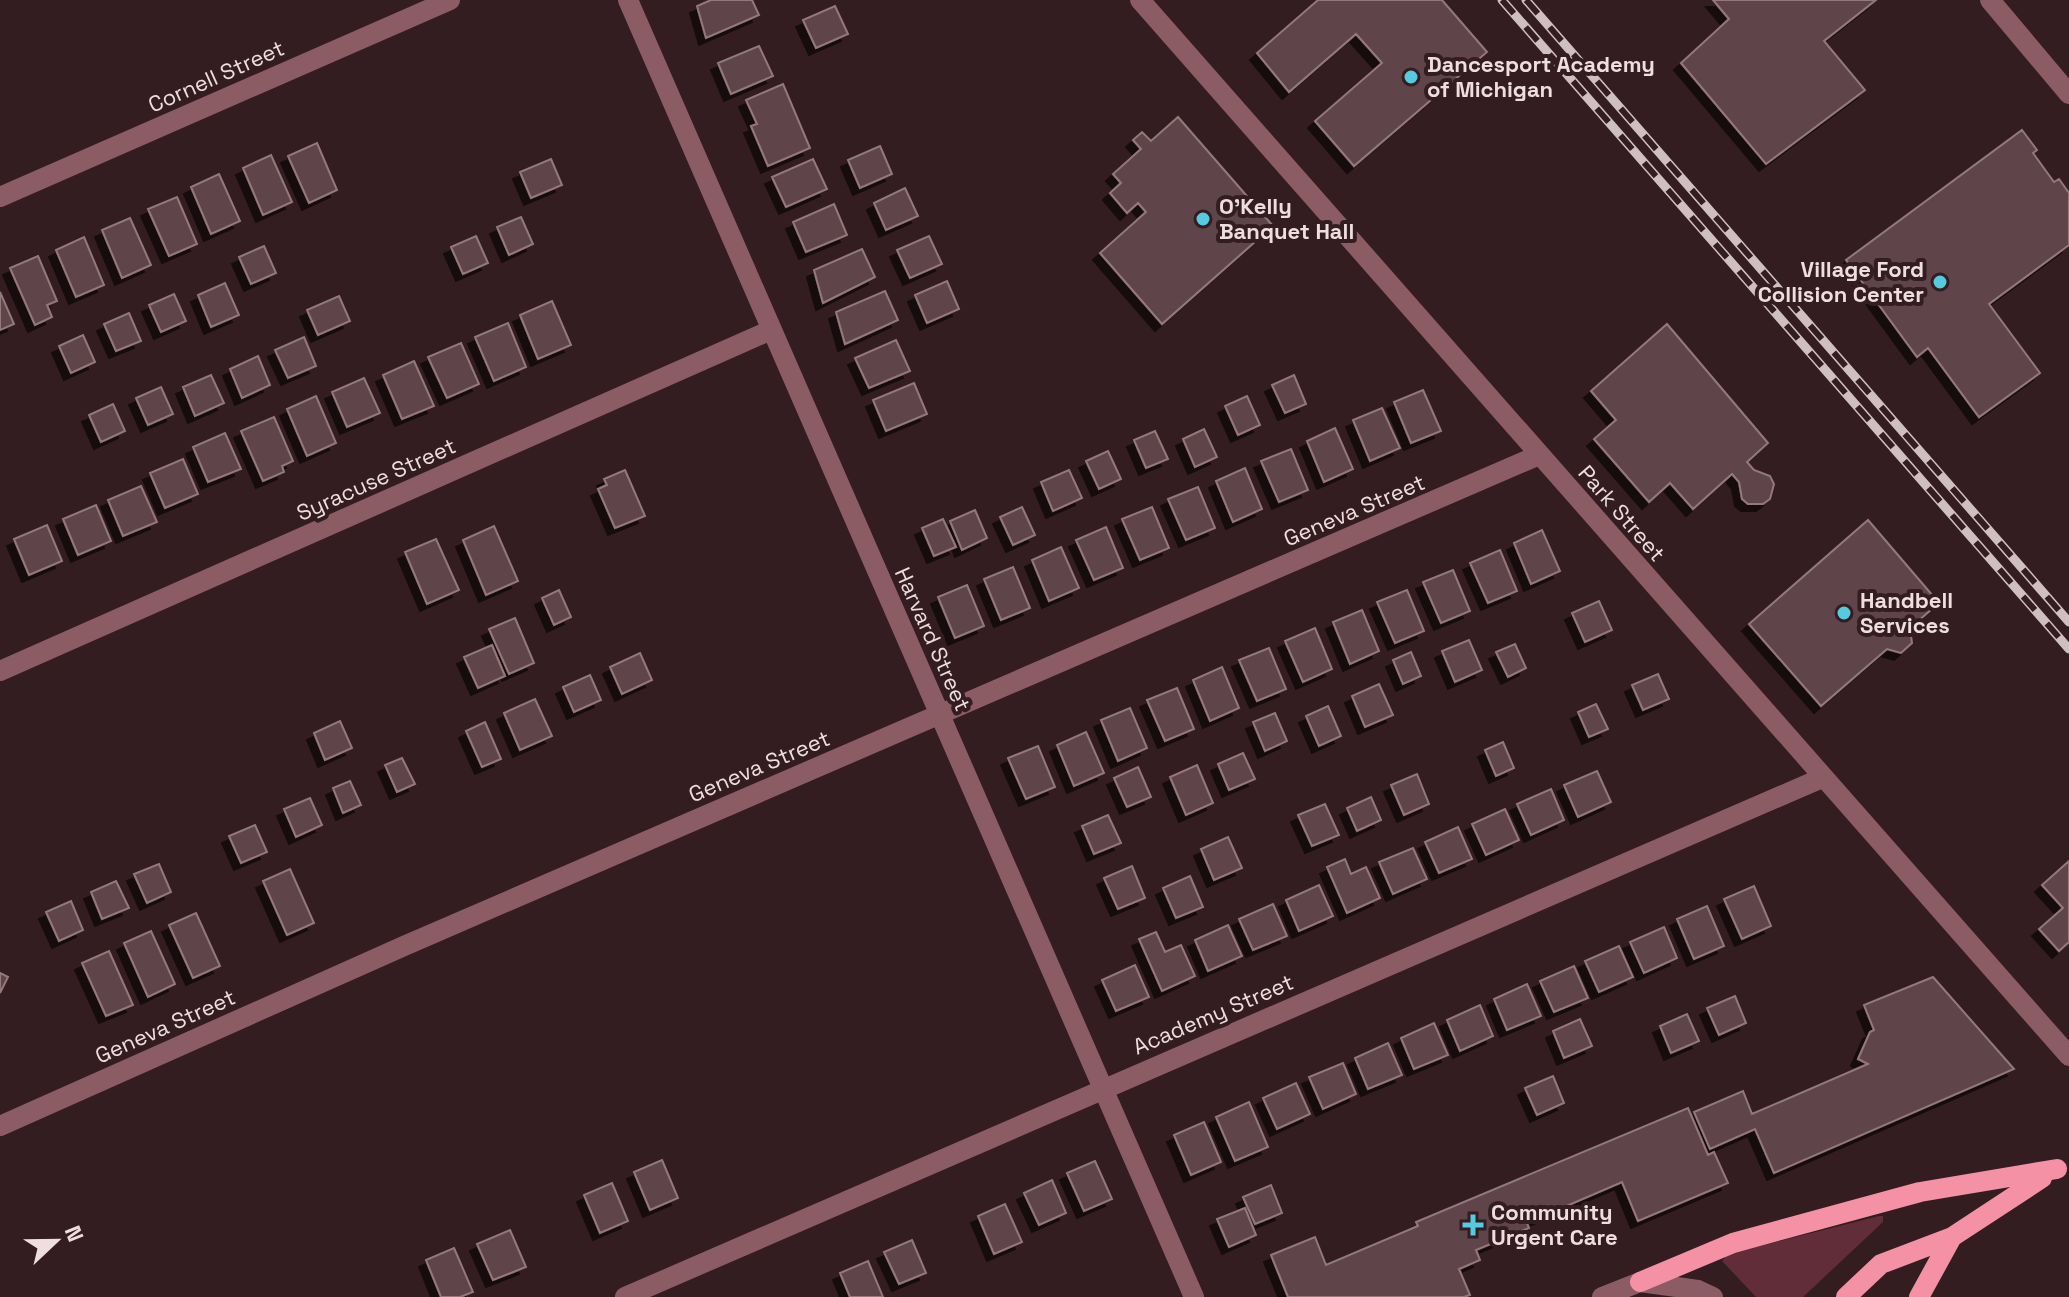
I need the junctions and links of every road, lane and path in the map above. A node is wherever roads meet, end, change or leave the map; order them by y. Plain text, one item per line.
1 (450, 0) edge
2 (628, 0) edge
3 (1140, 0) edge
4 (1990, 0) edge
5 (2069, 94) edge
6 (0, 197) edge
7 (771, 330) junction
8 (1539, 455) junction
9 (0, 671) edge
10 (940, 714) junction
11 (1822, 778) junction
12 (2069, 1056) edge
13 (1103, 1088) junction
14 (0, 1126) edge
15 (2063, 1166) edge
16 (1952, 1237) junction
17 (1640, 1282) junction
18 (625, 1297) edge
19 (1194, 1297) edge
20 (1602, 1297) edge
21 (1713, 1297) edge
22 (1846, 1297) edge
23 (1919, 1297) edge

1 - 6 street, Cornell Street
2 - 7 street, Harvard Street
3 - 8 street, Park Street
4 - 5 street
7 - 9 street, Syracuse Street
7 - 10 street, Harvard Street
8 - 10 street, Geneva Street
8 - 11 street, Park Street
10 - 13 street, Harvard Street
10 - 14 street, Geneva Street
11 - 12 street, Park Street
11 - 13 street, Academy Street
13 - 18 street, Academy Street
13 - 19 street, Harvard Street
15 - 16 main road
15 - 17 main road
16 - 22 main road
16 - 23 main road
17 - 20 street
17 - 21 street

